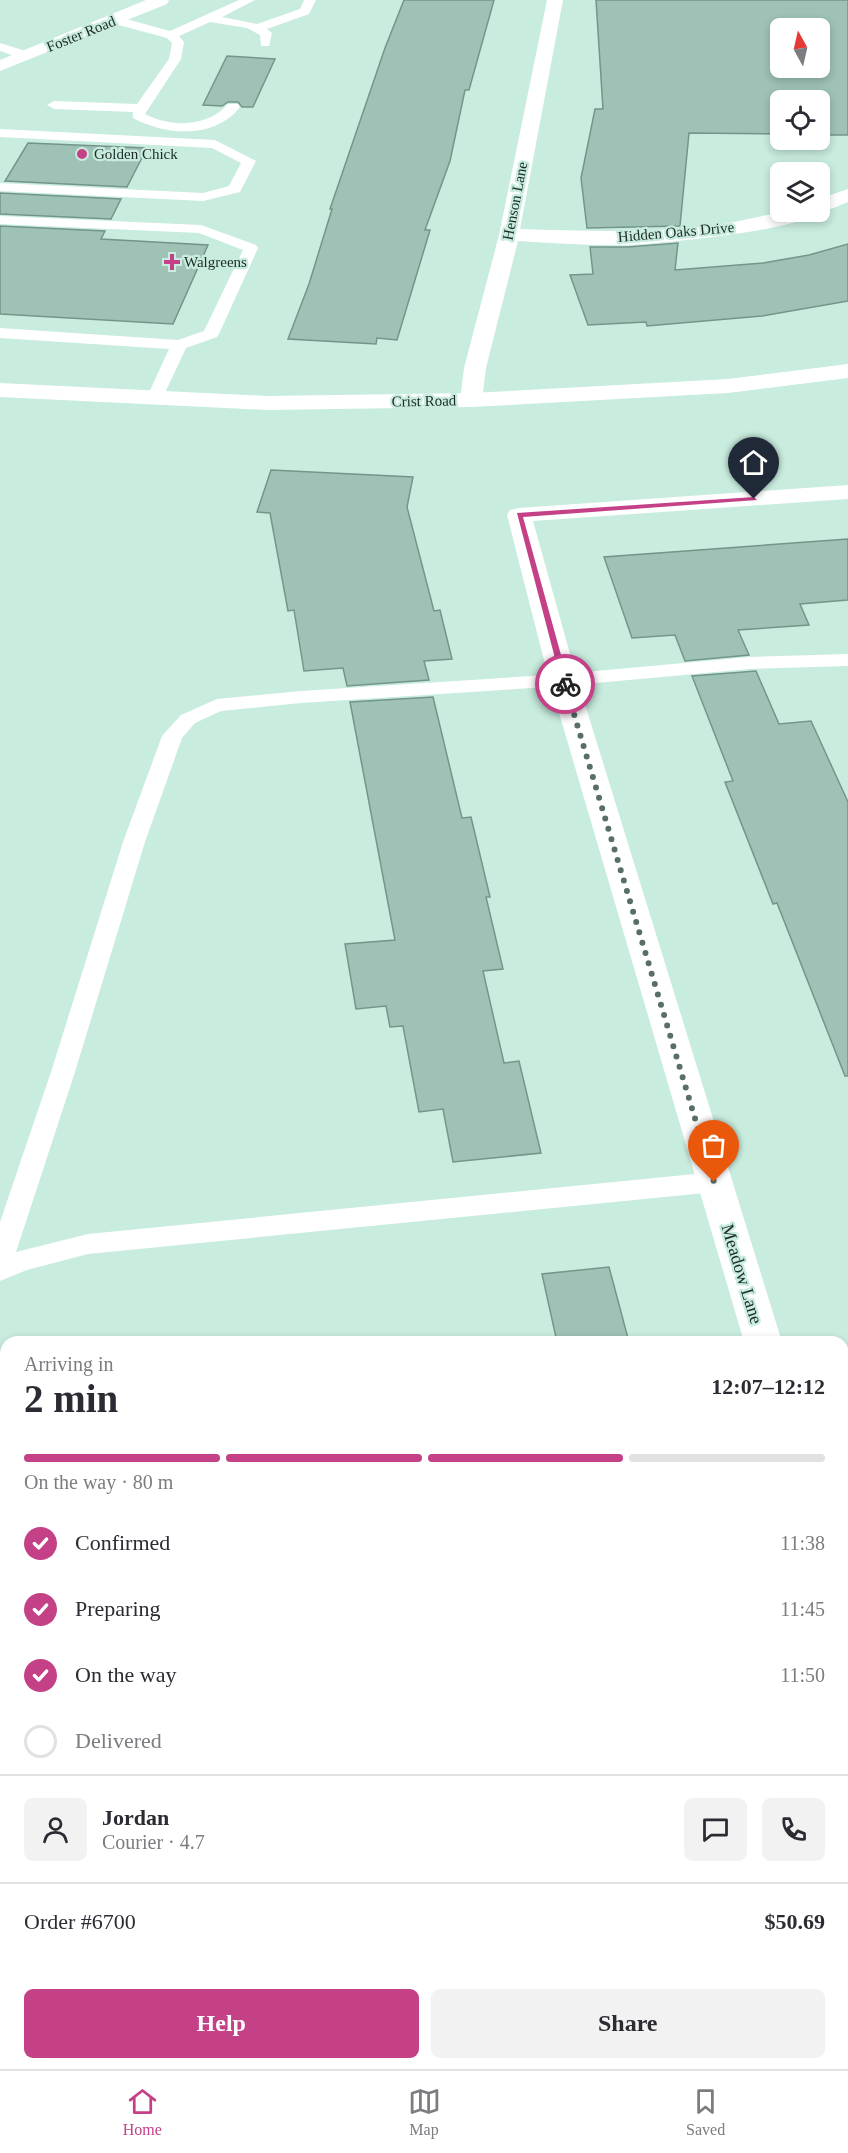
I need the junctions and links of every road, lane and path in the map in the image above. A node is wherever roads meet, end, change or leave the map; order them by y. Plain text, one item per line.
1 (161, 0) edge
2 (249, 0) edge
3 (310, 0) edge
4 (555, 0) edge
5 (276, 10) dead end
6 (208, 18) junction
7 (115, 20) junction
8 (251, 26) junction
9 (171, 34) junction
10 (265, 43) dead end
11 (0, 47) edge
12 (27, 56) junction
13 (0, 66) edge
14 (54, 105) dead end
15 (234, 107) dead end
16 (141, 108) junction
17 (0, 133) edge
18 (0, 187) edge
19 (848, 195) edge
20 (830, 202) edge
21 (0, 220) edge
22 (770, 221) edge
23 (509, 235) junction
24 (0, 333) edge
25 (179, 345) junction
26 (848, 371) edge
27 (0, 390) edge
28 (155, 397) junction
29 (471, 400) junction
30 (848, 492) edge
31 (848, 660) edge
32 (563, 680) junction
33 (714, 1182) junction
34 (0, 1260) edge
35 (0, 1270) edge
36 (761, 1336) edge

1 - 7 street, Foster Road
2 - 6 lane
3 - 8 lane
4 - 23 street, Henson Lane
5 - 8 lane
6 - 8 lane
6 - 9 lane
7 - 9 lane
7 - 12 street, Foster Road
8 - 10 lane
9 - 16 lane
11 - 12 lane
12 - 13 street, Foster Road
14 - 16 lane
15 - 16 lane
17 - 18 lane
19 - 20 street
21 - 25 lane
22 - 23 street, Hidden Oaks Drive
23 - 29 street, Henson Lane
24 - 25 lane
25 - 28 lane
26 - 29 street, Crist Road
27 - 28 street, Crist Road
28 - 29 street, Crist Road
30 - 32 street, Meadow Lane
31 - 32 lane
32 - 33 street, Meadow Lane
32 - 34 lane
33 - 35 lane
33 - 36 street, Meadow Lane

